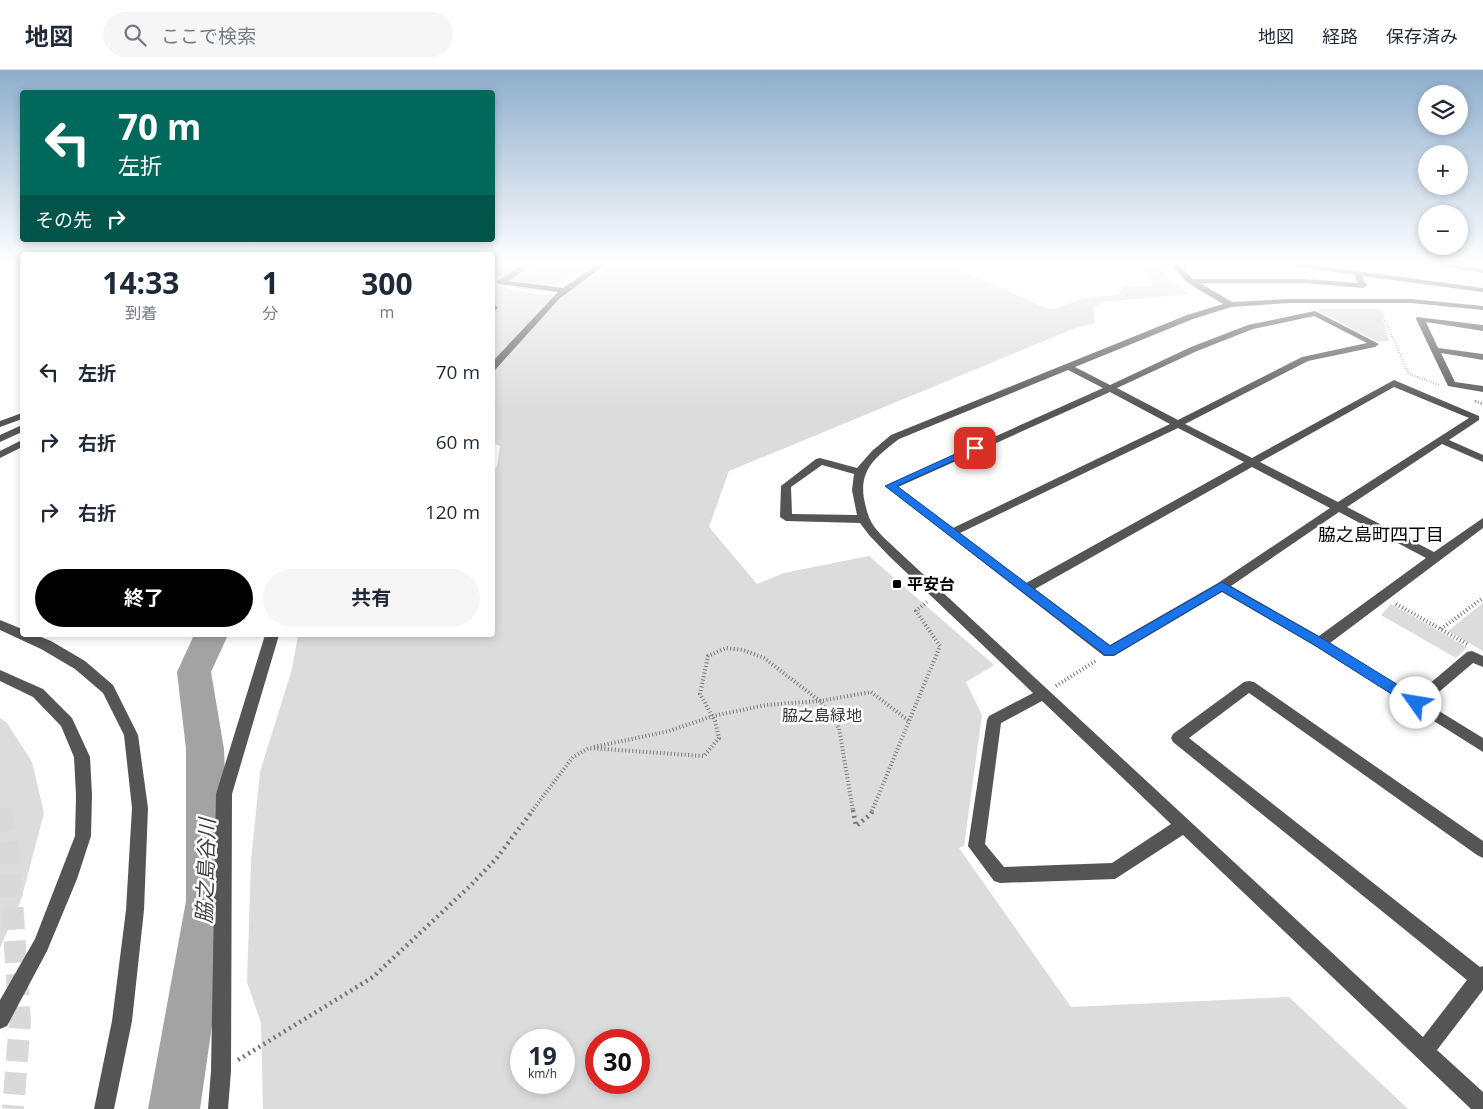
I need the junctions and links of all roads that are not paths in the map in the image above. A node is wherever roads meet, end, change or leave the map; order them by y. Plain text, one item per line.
1 (544, 311) edge
2 (1208, 311) edge
3 (1483, 328) edge
4 (1436, 350) junction
5 (1483, 357) edge
6 (495, 365) edge
7 (1068, 366) junction
8 (1111, 388) junction
9 (1483, 389) edge
10 (20, 417) edge
11 (0, 424) edge
12 (1177, 424) junction
13 (20, 429) edge
14 (20, 438) edge
15 (0, 439) edge
16 (1440, 440) junction
17 (20, 444) edge
18 (0, 447) edge
19 (0, 455) edge
20 (1483, 459) edge
21 (1252, 462) junction
22 (860, 472) junction
23 (1339, 507) junction
24 (864, 519) junction
25 (1483, 522) edge
26 (953, 532) junction
27 (1436, 558) junction
28 (1222, 586) junction
29 (1027, 588) junction
30 (0, 625) edge
31 (20, 634) edge
32 (28, 637) edge
33 (271, 637) edge
34 (1320, 643) junction
35 (1478, 659) edge
36 (0, 675) edge
37 (1043, 694) junction
38 (1416, 703) junction
39 (1483, 746) edge
40 (1184, 825) junction
41 (1483, 850) edge
42 (1482, 978) edge
43 (0, 1019) edge
44 (1425, 1050) junction
45 (1483, 1106) edge
46 (104, 1109) edge
47 (218, 1109) edge

1 - 6 street
2 - 7 street
3 - 4 street
4 - 5 street
4 - 9 street
7 - 8 street
7 - 22 street
8 - 12 street
8 - 12 street
8 - 26 street
10 - 11 street
12 - 21 street
12 - 26 street
13 - 15 street
14 - 18 street
16 - 20 street
16 - 21 street
16 - 23 street
17 - 19 street
21 - 23 street
21 - 29 street
22 - 24 street
22 - 24 street
23 - 27 street
23 - 28 street
24 - 37 street
25 - 27 street
26 - 29 street
27 - 34 street
28 - 29 street
28 - 34 street
30 - 31 street
32 - 46 street
33 - 47 street
34 - 38 street
35 - 38 street
36 - 43 street
37 - 40 street
37 - 40 street
38 - 39 street
40 - 44 street
41 - 42 street
42 - 44 street
44 - 45 street

